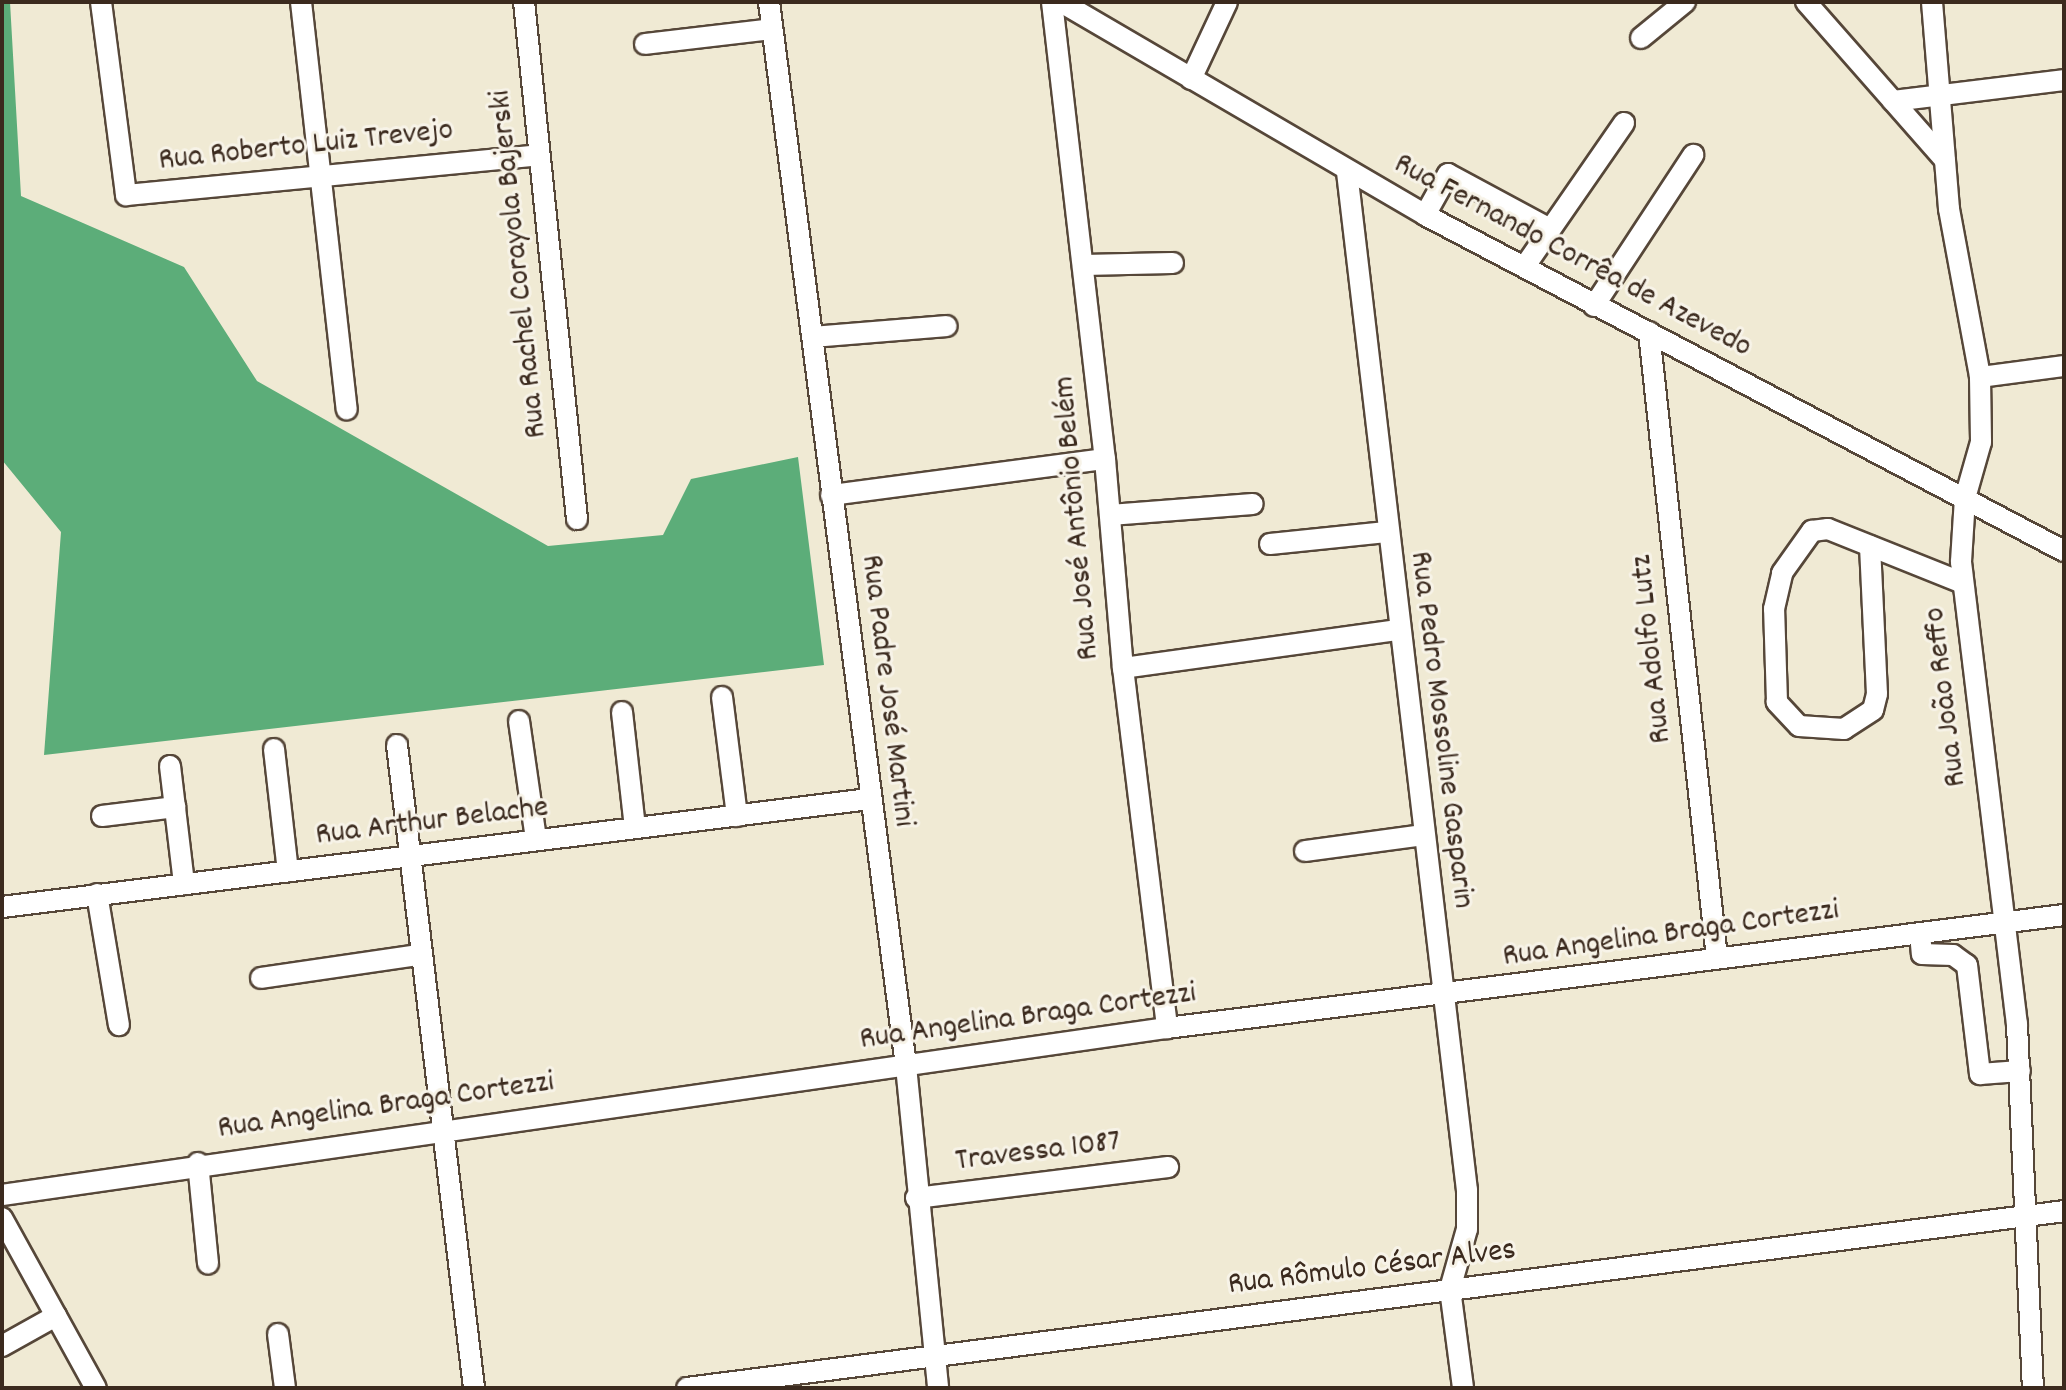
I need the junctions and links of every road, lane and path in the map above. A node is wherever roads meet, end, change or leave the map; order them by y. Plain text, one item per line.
1 (101, 2) edge
2 (301, 2) edge
3 (524, 2) edge
4 (769, 2) edge
5 (1052, 2) edge
6 (1061, 2) edge
7 (1227, 2) edge
8 (1685, 2) edge
9 (1806, 2) edge
10 (1932, 2) edge
11 (772, 29) junction
12 (1641, 38) dead end
13 (645, 44) dead end
14 (1191, 79) junction
15 (2064, 80) edge
16 (1941, 94) junction
17 (1893, 101) junction
18 (1624, 123) dead end
19 (539, 155) junction
20 (1693, 155) dead end
21 (1945, 160) junction
22 (1347, 172) junction
23 (321, 175) junction
24 (1425, 215) junction
25 (1550, 229) junction
26 (1173, 263) dead end
27 (1083, 265) junction
28 (1525, 266) junction
29 (1594, 306) junction
30 (947, 326) dead end
31 (1649, 332) junction
32 (813, 337) junction
33 (2064, 366) edge
34 (1980, 377) junction
35 (347, 409) dead end
36 (1105, 459) junction
37 (831, 495) junction
38 (1965, 498) junction
39 (1253, 504) dead end
40 (1110, 515) junction
41 (577, 519) dead end
42 (1386, 532) junction
43 (1270, 544) dead end
44 (1870, 546) junction
45 (2064, 551) edge
46 (1963, 583) junction
47 (1397, 630) junction
48 (1123, 668) junction
49 (722, 697) dead end
50 (622, 712) dead end
51 (519, 721) dead end
52 (397, 745) dead end
53 (274, 749) dead end
54 (170, 766) dead end
55 (869, 799) junction
56 (175, 807) junction
57 (102, 816) dead end
58 (737, 816) junction
59 (635, 827) junction
60 (1423, 835) junction
61 (536, 839) junction
62 (1305, 851) dead end
63 (407, 855) junction
64 (288, 871) junction
65 (184, 884) junction
66 (97, 894) junction
67 (2, 907) edge
68 (2064, 915) edge
69 (2004, 923) junction
70 (1920, 933) junction
71 (419, 955) junction
72 (1717, 958) junction
73 (261, 978) dead end
74 (1443, 995) junction
75 (119, 1025) dead end
76 (1167, 1028) junction
77 (906, 1066) junction
78 (2020, 1071) junction
79 (445, 1130) junction
80 (198, 1163) junction
81 (1168, 1167) dead end
82 (2, 1195) edge
83 (916, 1198) junction
84 (2064, 1211) edge
85 (2023, 1217) junction
86 (2, 1218) edge
87 (208, 1264) dead end
88 (1450, 1289) junction
89 (56, 1316) junction
90 (278, 1334) dead end
91 (2, 1346) edge
92 (934, 1355) junction
93 (96, 1388) edge
94 (285, 1388) edge
95 (474, 1388) edge
96 (687, 1388) edge
97 (938, 1388) edge
98 (1463, 1388) edge
99 (2033, 1388) edge

1 - 23 street, Rua Roberto Luiz Trevejo
2 - 23 street
3 - 19 street, Rua Rachel Corayola Bajerski
4 - 11 street, Rua Padre José Martini
5 - 27 street, Rua José Antônio Belém
6 - 14 street, Rua Fernando Corrêa de Azevedo
7 - 14 street
8 - 12 street
9 - 17 street
10 - 16 street, Rua João Reffo
11 - 13 street
11 - 32 street, Rua Padre José Martini
14 - 22 street, Rua Fernando Corrêa de Azevedo
15 - 16 street
16 - 17 street
16 - 21 street, Rua João Reffo
17 - 21 street
18 - 25 street
19 - 23 street, Rua Roberto Luiz Trevejo
19 - 41 street, Rua Rachel Corayola Bajerski
20 - 29 street
21 - 34 street, Rua João Reffo
22 - 24 street, Rua Fernando Corrêa de Azevedo
22 - 42 street, Rua Pedro Mossoline Gasparin
23 - 35 street
24 - 25 street
24 - 28 street, Rua Fernando Corrêa de Azevedo
25 - 28 street
26 - 27 street
27 - 36 street, Rua José Antônio Belém
28 - 29 street, Rua Fernando Corrêa de Azevedo
29 - 31 street, Rua Fernando Corrêa de Azevedo
30 - 32 street
31 - 38 street, Rua Fernando Corrêa de Azevedo
31 - 72 street, Rua Adolfo Lutz
32 - 37 street, Rua Padre José Martini
33 - 34 street
34 - 38 street, Rua João Reffo
36 - 37 street
36 - 40 street, Rua José Antônio Belém
37 - 55 street, Rua Padre José Martini
38 - 45 street, Rua Fernando Corrêa de Azevedo
38 - 46 street, Rua João Reffo
39 - 40 street
40 - 48 street, Rua José Antônio Belém
42 - 43 street
42 - 47 street, Rua Pedro Mossoline Gasparin
44 - 44 street
44 - 46 street
46 - 69 street, Rua João Reffo
47 - 48 street
47 - 60 street, Rua Pedro Mossoline Gasparin
48 - 76 street, Rua José Antônio Belém
49 - 58 street
50 - 59 street
51 - 61 street
52 - 63 street
53 - 64 street
54 - 56 street
55 - 58 street, Rua Arthur Belache
55 - 77 street, Rua Padre José Martini
56 - 57 street
56 - 65 street
58 - 59 street, Rua Arthur Belache
59 - 61 street, Rua Arthur Belache
60 - 62 street
60 - 74 street, Rua Pedro Mossoline Gasparin
61 - 63 street, Rua Arthur Belache
63 - 64 street, Rua Arthur Belache
63 - 71 street
64 - 65 street, Rua Arthur Belache
65 - 66 street, Rua Arthur Belache
66 - 67 street, Rua Arthur Belache
66 - 75 street
68 - 69 street, Rua Angelina Braga Cortezzi
69 - 70 street, Rua Angelina Braga Cortezzi
69 - 78 street, Rua João Reffo
70 - 72 street, Rua Angelina Braga Cortezzi
70 - 78 street
71 - 73 street
71 - 79 street
72 - 74 street, Rua Angelina Braga Cortezzi
74 - 76 street, Rua Angelina Braga Cortezzi
74 - 88 street, Rua Pedro Mossoline Gasparin
76 - 77 street, Rua Angelina Braga Cortezzi
77 - 79 street, Rua Angelina Braga Cortezzi
77 - 83 street, Rua Padre José Martini
78 - 85 street, Rua João Reffo
79 - 80 street, Rua Angelina Braga Cortezzi
79 - 95 street
80 - 82 street, Rua Angelina Braga Cortezzi
80 - 87 street
81 - 83 street, Travessa 1087
83 - 92 street, Rua Padre José Martini
84 - 85 street, Rua Rômulo César Alves
85 - 88 street, Rua Rômulo César Alves
85 - 99 street, Rua João Reffo
86 - 89 street
88 - 92 street, Rua Rômulo César Alves
88 - 98 street, Rua Pedro Mossoline Gasparin
89 - 91 street
89 - 93 street
90 - 94 street
92 - 96 street, Rua Rômulo César Alves
92 - 97 street, Rua Padre José Martini

